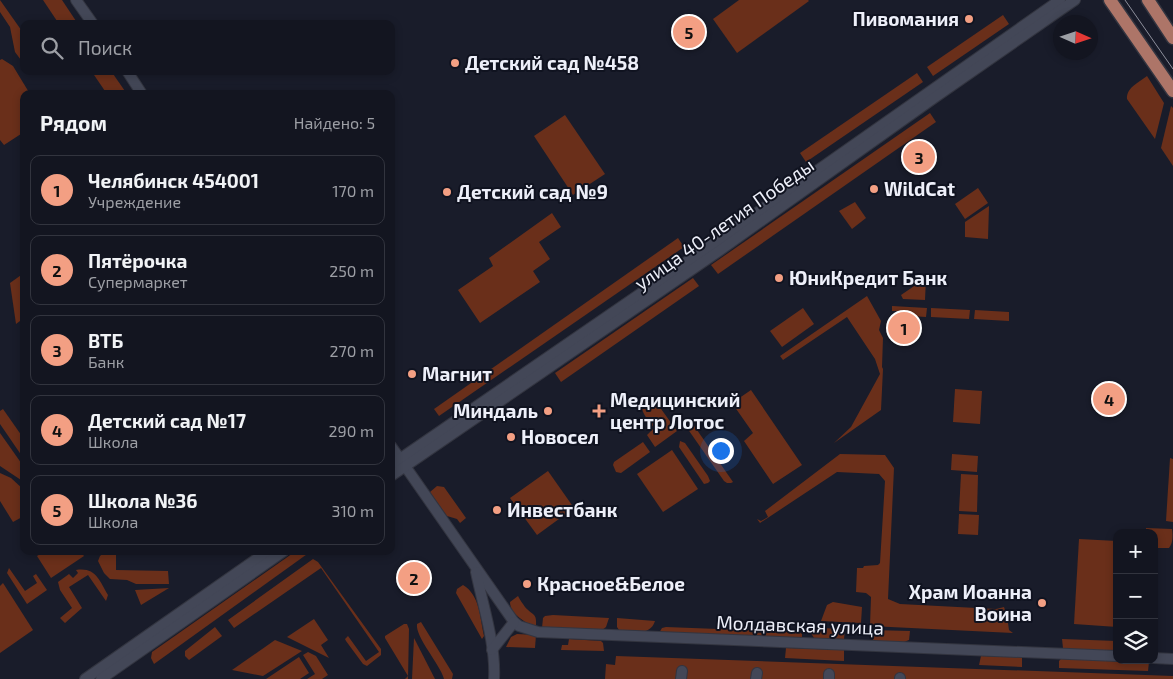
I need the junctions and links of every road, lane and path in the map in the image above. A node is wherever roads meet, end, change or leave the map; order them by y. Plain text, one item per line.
1 (76, 0) edge
2 (1060, 0) edge
3 (1075, 0) edge
4 (1110, 0) edge
5 (1148, 0) edge
6 (90, 20) edge
7 (1173, 38) edge
8 (129, 75) edge
9 (139, 90) edge
10 (1173, 91) edge
11 (935, 92) junction
12 (399, 463) edge
13 (263, 555) edge
14 (278, 555) edge
15 (475, 566) junction
16 (514, 622) junction
17 (145, 642) junction
18 (135, 649) junction
19 (492, 650) junction
20 (1113, 656) edge
21 (1158, 658) edge
22 (1173, 659) edge
23 (85, 679) edge
24 (101, 679) edge
25 (494, 679) edge

1 - 6 street
2 - 11 street, улица 40-летия Победы
3 - 11 street, улица 40-летия Победы
4 - 10 main road
5 - 7 main road
8 - 9 street
11 - 12 street, улица 40-летия Победы
12 - 15 street
13 - 17 street
14 - 17 street
15 - 16 street
15 - 19 street
16 - 19 street
16 - 20 street, Молдавская улица
17 - 18 street
18 - 23 street
18 - 24 street
19 - 25 street
21 - 22 street

